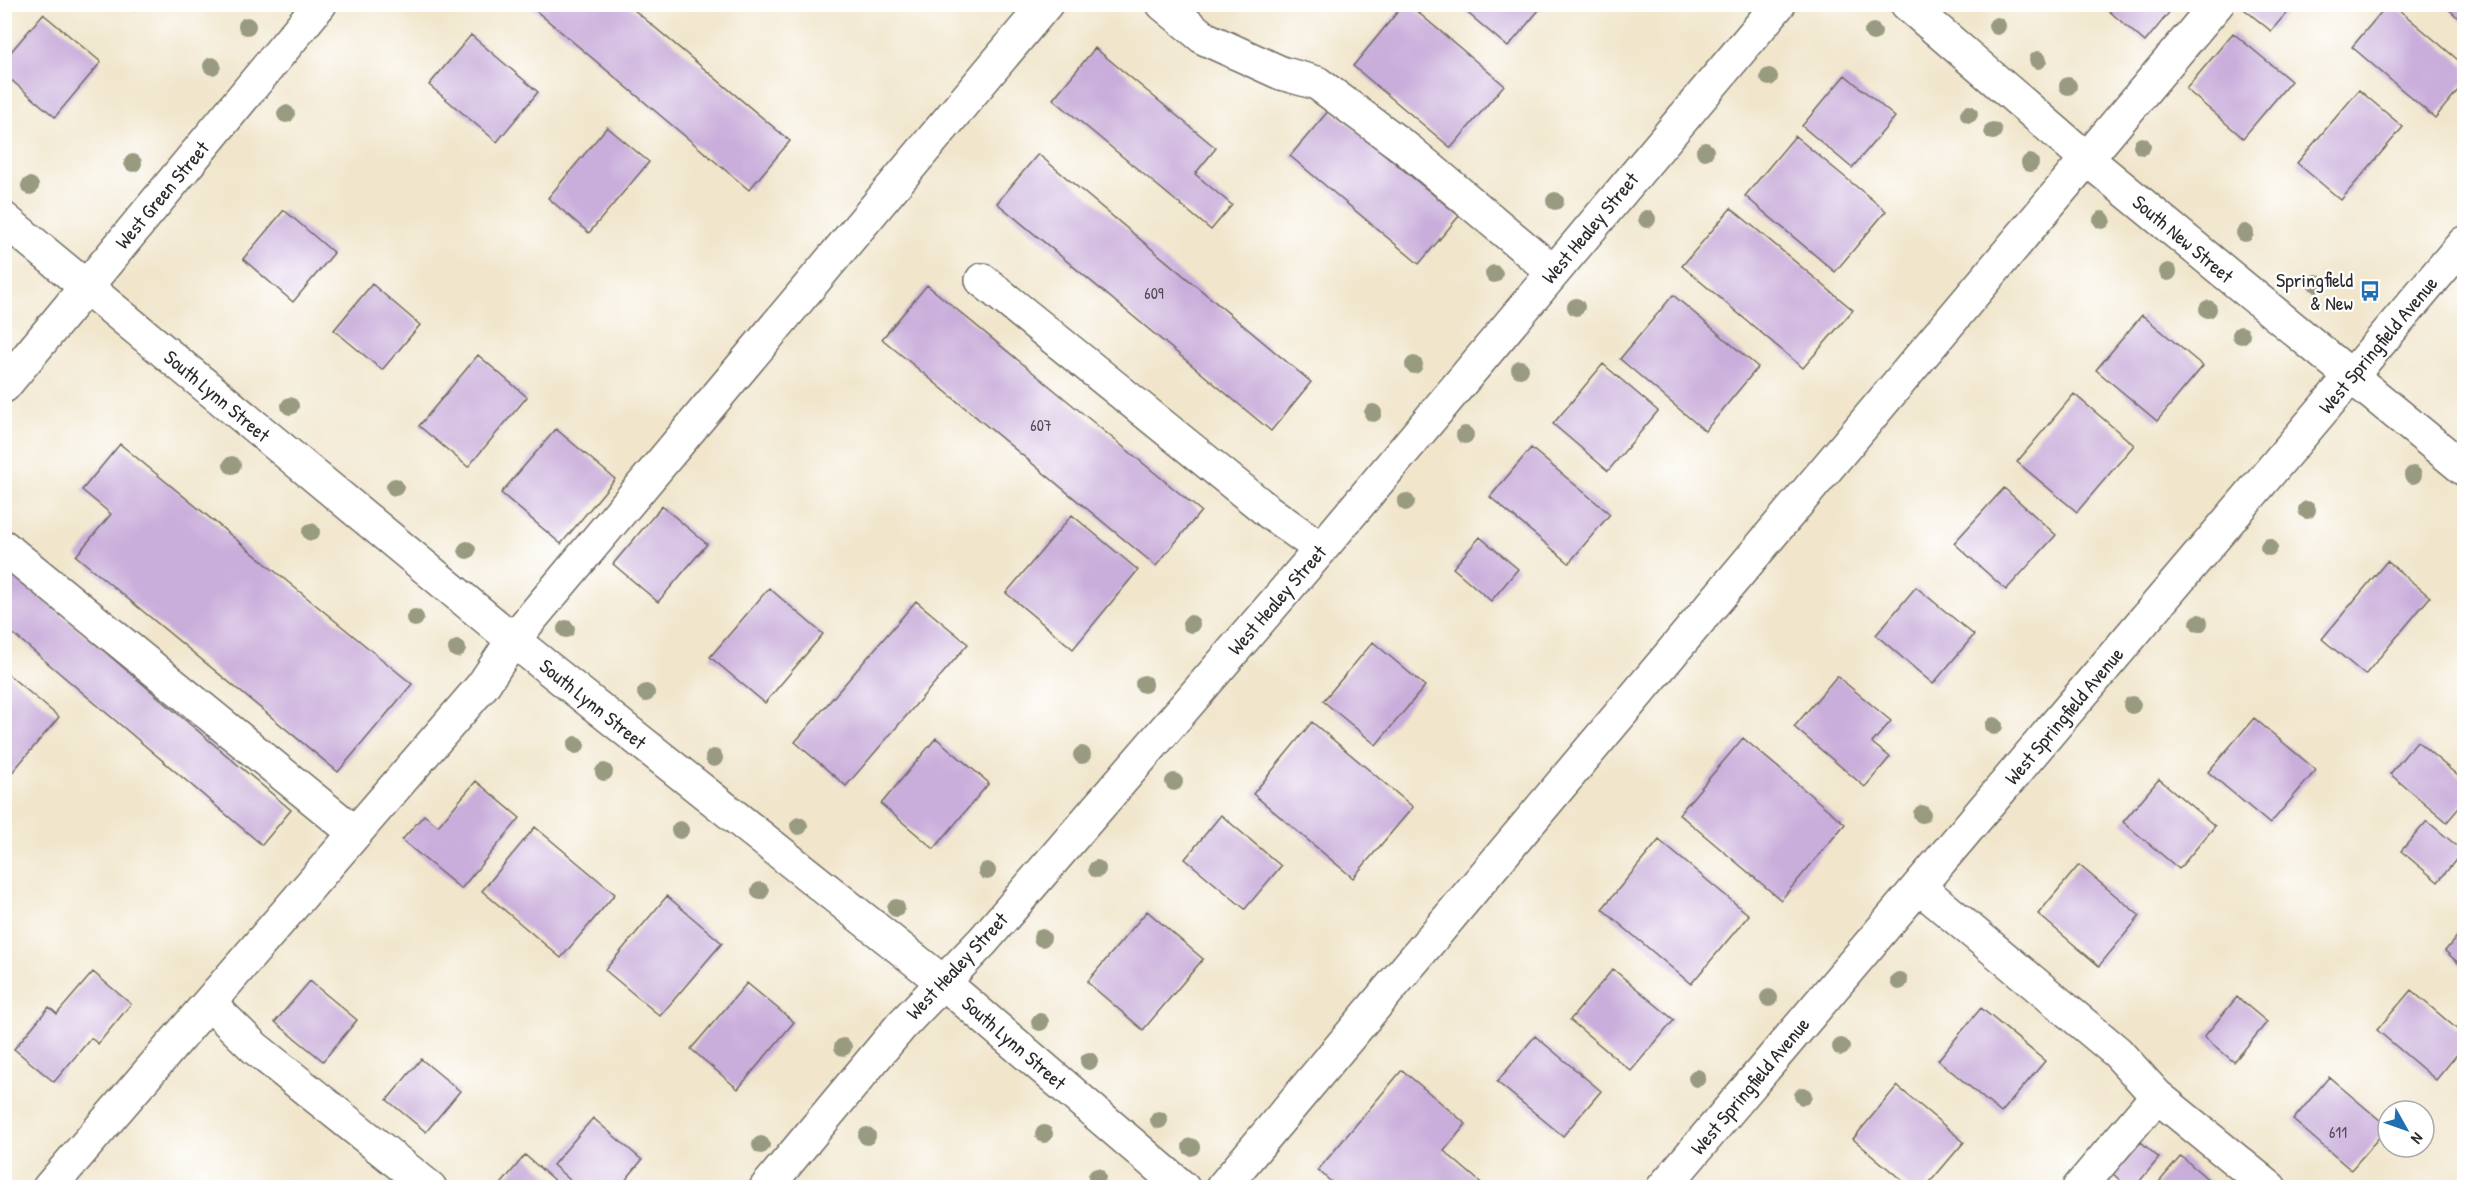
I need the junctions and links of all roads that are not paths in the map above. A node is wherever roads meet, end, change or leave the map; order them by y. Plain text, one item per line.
1 (320, 4) edge
2 (1046, 4) edge
3 (1163, 4) edge
4 (1779, 4) edge
5 (1907, 4) edge
6 (2217, 4) edge
7 (2087, 159) junction
8 (4, 219) edge
9 (2464, 243) edge
10 (1552, 271) junction
11 (982, 280) dead end
12 (85, 288) junction
13 (2350, 378) junction
14 (4, 387) edge
15 (2464, 469) edge
16 (4, 547) edge
17 (1321, 549) junction
18 (513, 640) junction
19 (355, 833) junction
20 (1919, 887) junction
21 (944, 983) junction
22 (209, 1003) junction
23 (2157, 1096) junction
24 (49, 1188) edge
25 (430, 1188) edge
26 (766, 1188) edge
27 (1183, 1188) edge
28 (1222, 1188) edge
29 (1664, 1188) edge
30 (2079, 1188) edge
31 (2270, 1188) edge

1 - 12 street, West Green Street
2 - 18 street
3 - 10 street
4 - 10 street, West Healey Street
5 - 7 street, South New Street
6 - 7 street
7 - 13 street, South New Street
7 - 28 street
8 - 12 street, South Lynn Street
9 - 13 street, West Springfield Avenue
10 - 17 street, West Healey Street
11 - 17 street
12 - 14 street, West Green Street
12 - 18 street, South Lynn Street
13 - 15 street, South New Street
13 - 20 street, West Springfield Avenue
16 - 19 street
17 - 21 street, West Healey Street
18 - 19 street
18 - 21 street, South Lynn Street
19 - 22 street
20 - 23 street
20 - 29 street, West Springfield Avenue
21 - 26 street, West Healey Street
21 - 27 street, South Lynn Street
22 - 24 street
22 - 25 street
23 - 30 street
23 - 31 street

